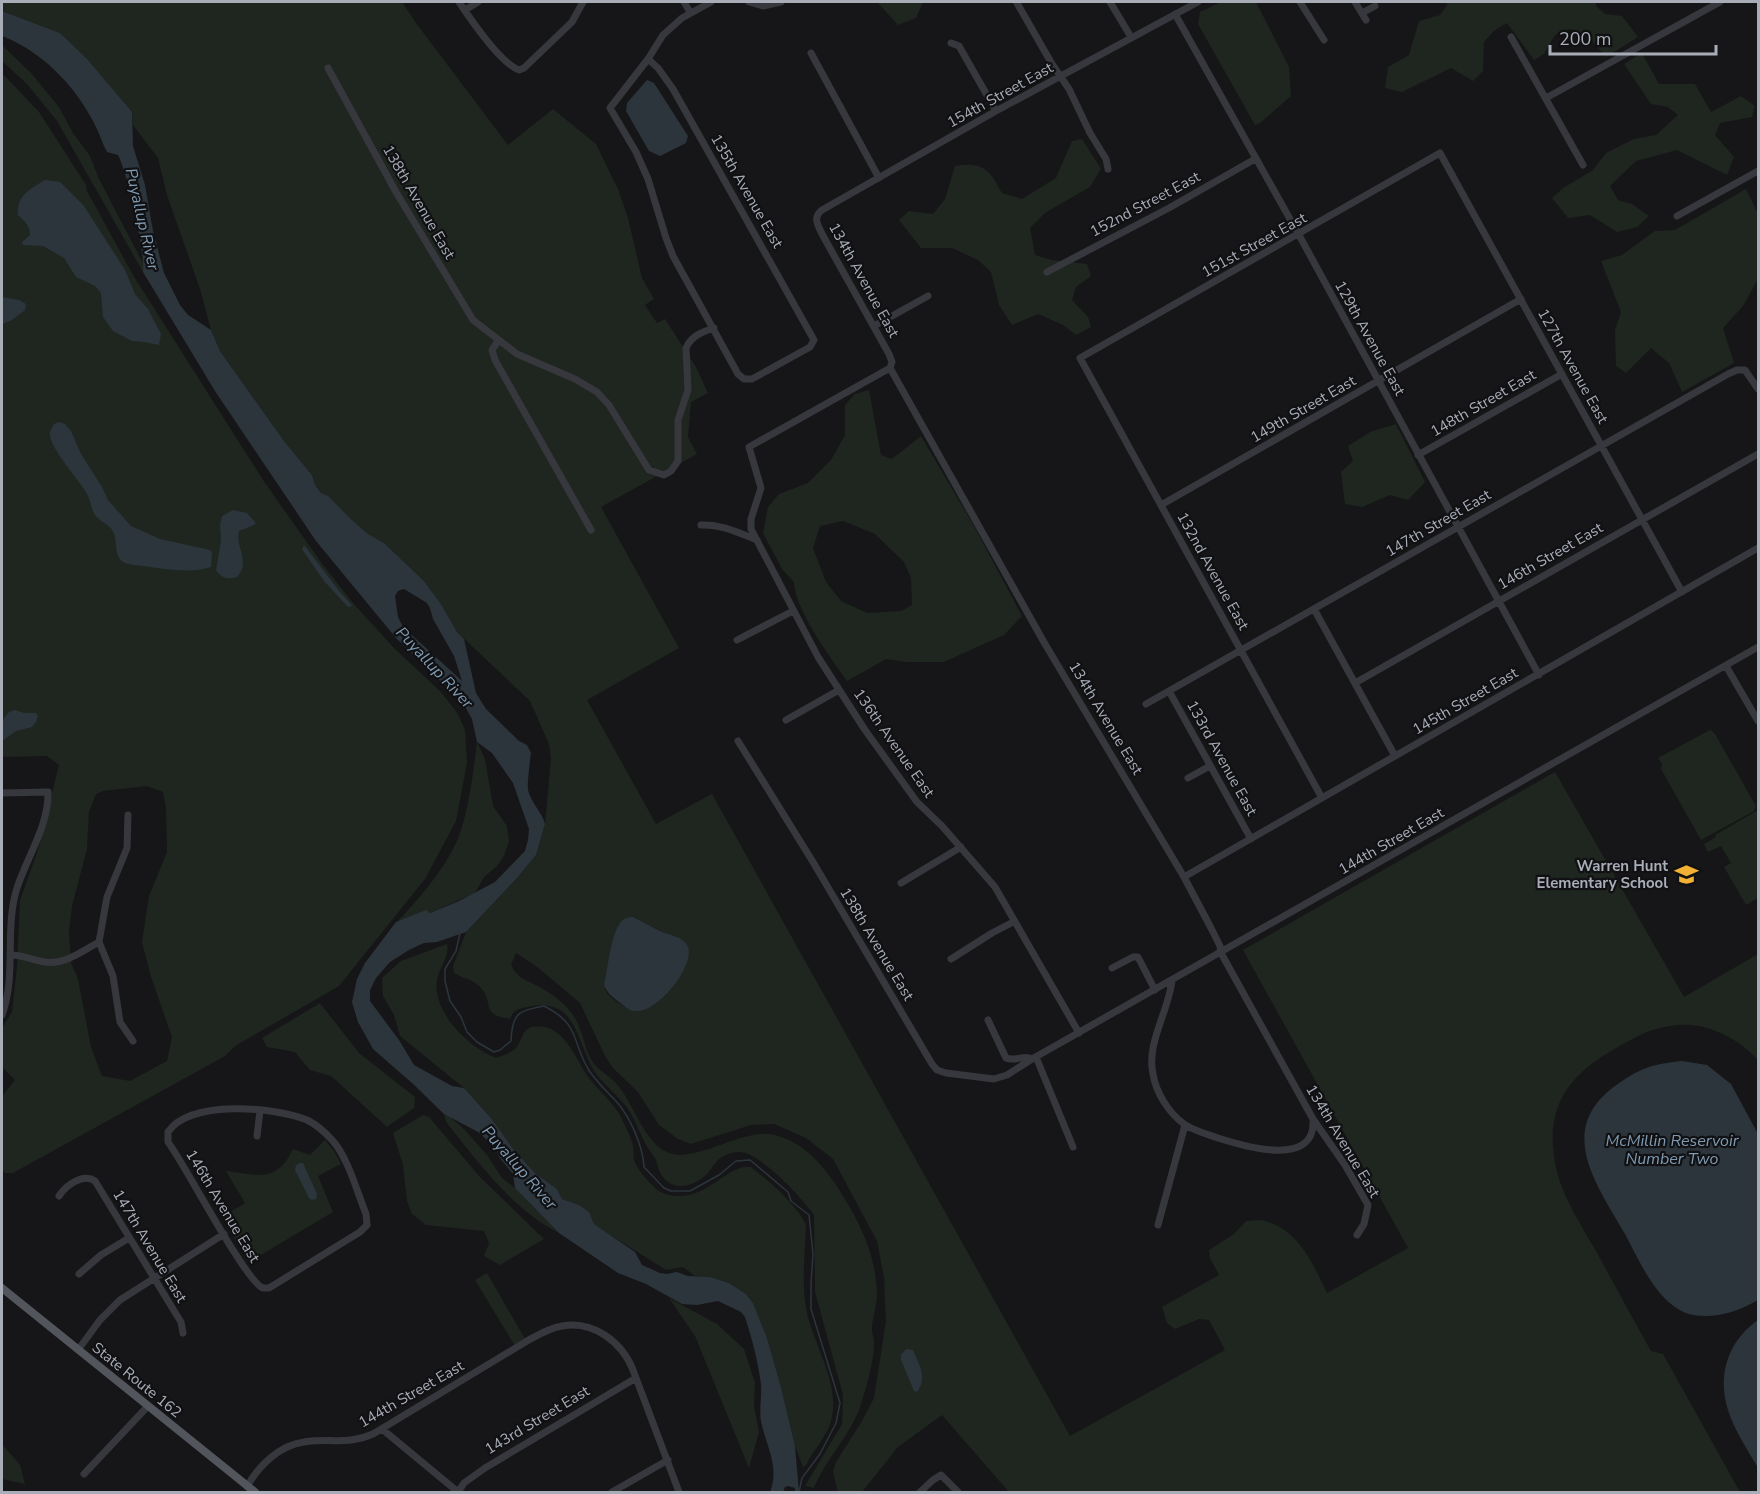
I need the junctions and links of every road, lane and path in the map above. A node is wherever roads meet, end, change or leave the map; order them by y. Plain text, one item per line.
1 (459, 2) edge
2 (478, 2) edge
3 (583, 2) edge
4 (684, 2) edge
5 (711, 2) edge
6 (749, 2) edge
7 (781, 2) edge
8 (1110, 2) edge
9 (1198, 2) edge
10 (1299, 2) edge
11 (1355, 2) edge
12 (1720, 2) edge
13 (1017, 3) edge
14 (1376, 6) dead end
15 (465, 10) junction
16 (690, 12) junction
17 (1362, 13) junction
18 (1175, 14) junction
19 (1366, 20) dead end
20 (1131, 37) junction
21 (1511, 38) dead end
22 (1324, 40) dead end
23 (951, 43) dead end
24 (811, 53) dead end
25 (648, 59) junction
26 (328, 68) dead end
27 (1061, 76) junction
28 (1546, 98) junction
29 (996, 111) junction
30 (1440, 153) joint
31 (1255, 159) junction
32 (1583, 165) dead end
33 (1108, 169) dead end
34 (1758, 171) edge
35 (879, 177) junction
36 (816, 214) joint
37 (1677, 216) dead end
38 (1299, 235) junction
39 (1047, 273) dead end
40 (928, 296) dead end
41 (1521, 299) junction
42 (874, 326) junction
43 (714, 328) junction
44 (498, 341) junction
45 (1080, 358) joint
46 (890, 368) junction
47 (1562, 374) junction
48 (1378, 381) junction
49 (1758, 389) edge
50 (1601, 446) junction
51 (1758, 453) edge
52 (1418, 455) junction
53 (1161, 505) junction
54 (1642, 520) junction
55 (701, 525) dead end
56 (1458, 527) junction
57 (591, 530) dead end
58 (757, 540) junction
59 (1758, 550) edge
60 (1682, 592) junction
61 (1498, 601) junction
62 (1314, 609) junction
63 (793, 611) junction
64 (737, 640) dead end
65 (1758, 647) edge
66 (1241, 650) junction
67 (1726, 666) junction
68 (1539, 675) junction
69 (1355, 683) junction
70 (839, 690) junction
71 (1169, 691) junction
72 (1146, 704) dead end
73 (786, 720) dead end
74 (1758, 721) edge
75 (738, 741) dead end
76 (1395, 756) junction
77 (1210, 766) junction
78 (1188, 778) dead end
79 (2, 793) edge
80 (1322, 798) junction
81 (128, 815) dead end
82 (1251, 839) junction
83 (961, 847) junction
84 (1184, 877) junction
85 (901, 883) dead end
86 (1015, 921) junction
87 (99, 942) junction
88 (1221, 953) junction
89 (11, 956) junction
90 (951, 959) dead end
91 (1112, 968) dead end
92 (1172, 980) junction
93 (1155, 990) junction
94 (2, 1015) edge
95 (988, 1020) dead end
96 (1079, 1033) junction
97 (133, 1041) dead end
98 (1034, 1058) junction
99 (260, 1111) junction
100 (1313, 1119) junction
101 (1185, 1125) junction
102 (257, 1136) dead end
103 (1072, 1147) dead end
104 (59, 1196) dead end
105 (1158, 1225) dead end
106 (225, 1234) junction
107 (1357, 1235) dead end
108 (129, 1238) junction
109 (79, 1274) dead end
110 (154, 1278) junction
111 (2, 1288) edge
112 (183, 1333) dead end
113 (78, 1350) junction
114 (636, 1378) junction
115 (148, 1406) junction
116 (382, 1429) junction
117 (668, 1460) junction
118 (84, 1474) dead end
119 (251, 1490) edge
120 (458, 1492) edge
121 (612, 1492) edge
122 (680, 1492) edge
123 (920, 1492) edge
124 (958, 1492) edge

1 - 15 street
2 - 15 street
3 - 15 street
4 - 16 street
5 - 16 street
6 - 7 street
8 - 20 street
9 - 18 street, 154th Street East
10 - 22 street
11 - 17 street
12 - 28 street
13 - 27 street
14 - 17 street
16 - 25 street
17 - 19 street
18 - 20 street, 154th Street East
18 - 31 street, 129th Avenue East
20 - 27 street, 154th Street East
21 - 28 street
23 - 29 street
24 - 35 street
25 - 43 street
25 - 43 street, 135th Avenue East
26 - 44 street, 138th Avenue East
27 - 29 street, 154th Street East
27 - 33 street
28 - 32 street
29 - 35 street, 154th Street East
30 - 38 street, 151st Street East
30 - 41 street, 127th Avenue East
31 - 38 street, 129th Avenue East
31 - 39 street, 152nd Street East
34 - 37 street
35 - 36 street, 154th Street East
36 - 42 street, 134th Avenue East
38 - 45 street, 151st Street East
38 - 48 street, 129th Avenue East
40 - 42 street
41 - 47 street, 127th Avenue East
41 - 48 street, 149th Street East
42 - 46 street, 134th Avenue East
43 - 44 street, 138th Avenue East
44 - 57 street
45 - 53 street, 132nd Avenue East
46 - 58 street, 136th Avenue East
46 - 84 street, 134th Avenue East
47 - 50 street, 127th Avenue East
47 - 52 street, 148th Street East
48 - 52 street, 129th Avenue East
48 - 53 street, 149th Street East
49 - 50 street, 147th Street East
50 - 54 street, 127th Avenue East
50 - 56 street, 147th Street East
51 - 54 street, 146th Street East
52 - 56 street, 129th Avenue East
53 - 66 street, 132nd Avenue East
54 - 60 street, 127th Avenue East
54 - 61 street, 146th Street East
55 - 58 street
56 - 61 street, 129th Avenue East
56 - 62 street, 147th Street East
58 - 63 street, 136th Avenue East
59 - 60 street, 145th Street East
60 - 68 street, 145th Street East
61 - 68 street, 129th Avenue East
61 - 69 street, 146th Street East
62 - 66 street, 147th Street East
62 - 69 street
63 - 64 street
63 - 70 street, 136th Avenue East
65 - 67 street, 144th Street East
66 - 71 street, 147th Street East
66 - 80 street, 132nd Avenue East
67 - 74 street
67 - 88 street, 144th Street East
68 - 76 street, 145th Street East
69 - 76 street
70 - 73 street
70 - 83 street, 136th Avenue East
71 - 72 street, 147th Street East
71 - 77 street, 133rd Avenue East
75 - 98 street, 138th Avenue East
76 - 80 street, 145th Street East
77 - 78 street
77 - 82 street, 133rd Avenue East
79 - 89 street
80 - 82 street, 145th Street East
81 - 87 street
82 - 84 street, 145th Street East
83 - 85 street
83 - 86 street, 136th Avenue East
84 - 88 street, 134th Avenue East
86 - 90 street
86 - 96 street, 136th Avenue East
87 - 89 street
87 - 97 street
88 - 92 street, 144th Street East
88 - 100 street, 134th Avenue East
89 - 94 street
91 - 93 street
92 - 93 street, 144th Street East
92 - 101 street
93 - 96 street, 144th Street East
95 - 98 street
96 - 98 street, 144th Street East
98 - 103 street
99 - 102 street
99 - 106 street, 146th Avenue East
99 - 106 street, 146th Avenue East
100 - 101 street
100 - 107 street, 134th Avenue East
101 - 105 street
104 - 108 street, 147th Avenue East
106 - 110 street
108 - 109 street
108 - 110 street, 147th Avenue East
110 - 112 street, 147th Avenue East
110 - 113 street
111 - 113 main road, State Route 162
113 - 115 main road, State Route 162
114 - 116 street, 144th Street East
114 - 117 street
114 - 120 street, 143rd Street East
115 - 118 street
115 - 119 main road, State Route 162
116 - 119 street, 144th Street East
116 - 120 street
117 - 121 street
117 - 122 street
123 - 124 street

